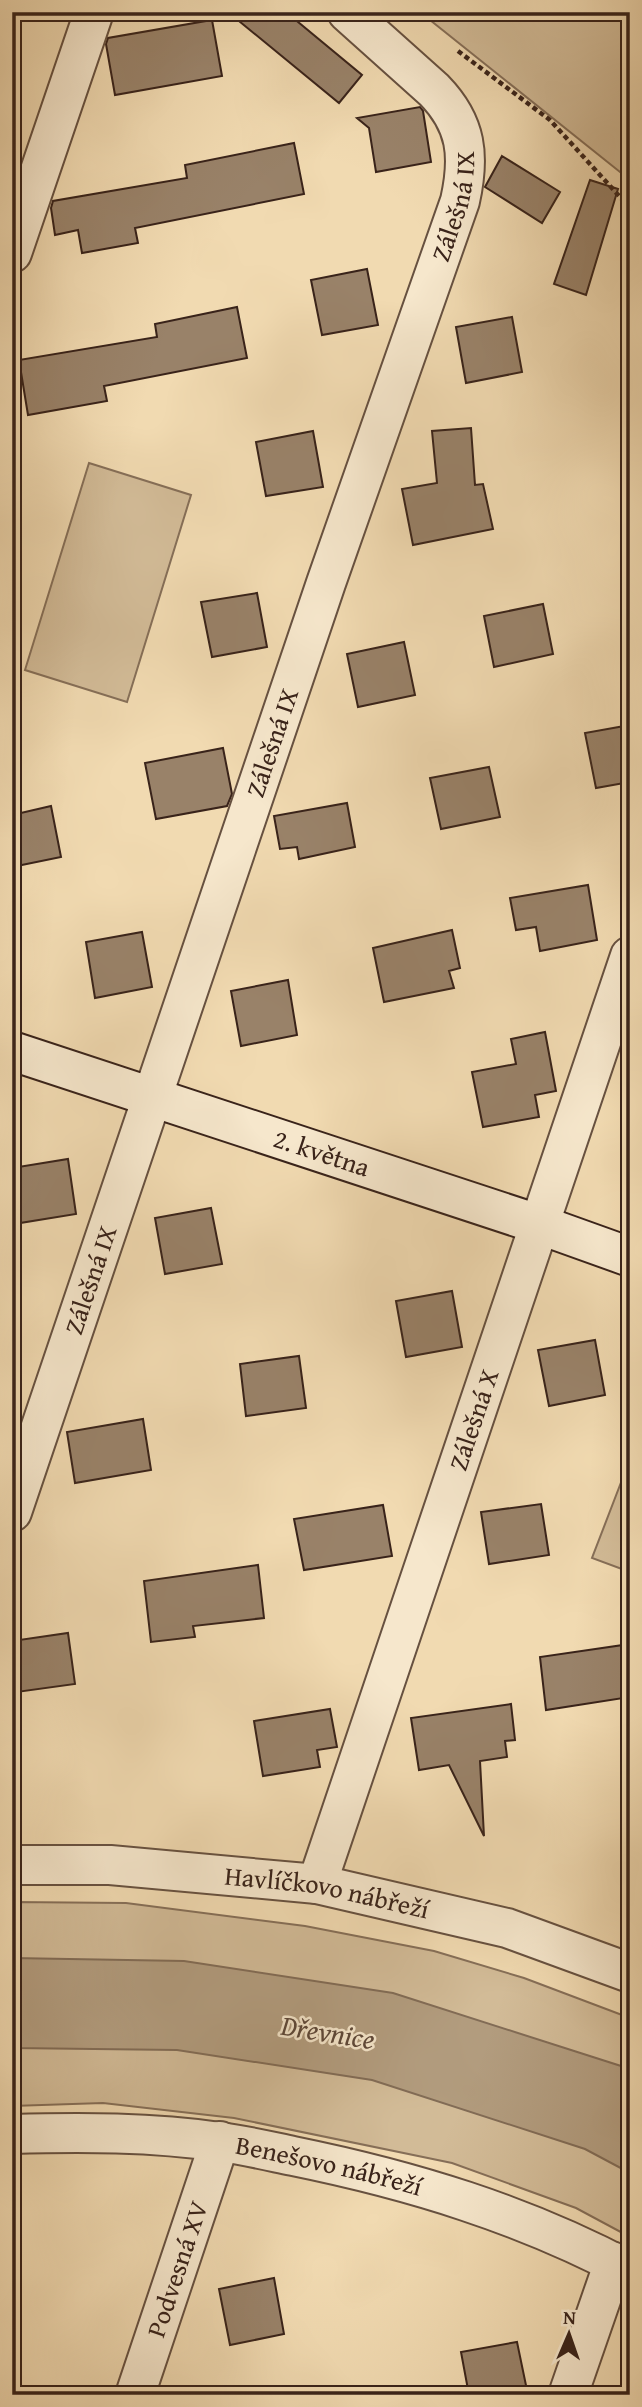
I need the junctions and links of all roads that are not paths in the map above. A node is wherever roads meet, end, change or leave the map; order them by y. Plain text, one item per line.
1 (94, 12) edge
2 (347, 12) edge
3 (12, 253) edge
4 (630, 956) edge
5 (12, 1051) edge
6 (151, 1098) junction
7 (538, 1224) junction
8 (630, 1257) edge
9 (12, 1512) edge
10 (12, 1865) edge
11 (317, 1884) junction
12 (630, 1973) edge
13 (12, 2134) edge
14 (220, 2141) junction
15 (622, 2266) edge
16 (135, 2395) edge
17 (568, 2395) edge

1 - 3 street
2 - 6 street, Zálešná IX
4 - 7 street, Zálešná X
5 - 6 street, 2. května
6 - 7 street, 2. května
6 - 9 street, Zálešná IX
7 - 8 street, 2. května
7 - 11 street, Zálešná X
10 - 11 street, Havlíčkovo nábřeží
11 - 12 street, Havlíčkovo nábřeží
13 - 14 street, Benešovo nábřeží
14 - 15 street, Benešovo nábřeží
14 - 16 street, Podvesná XV
15 - 17 street

